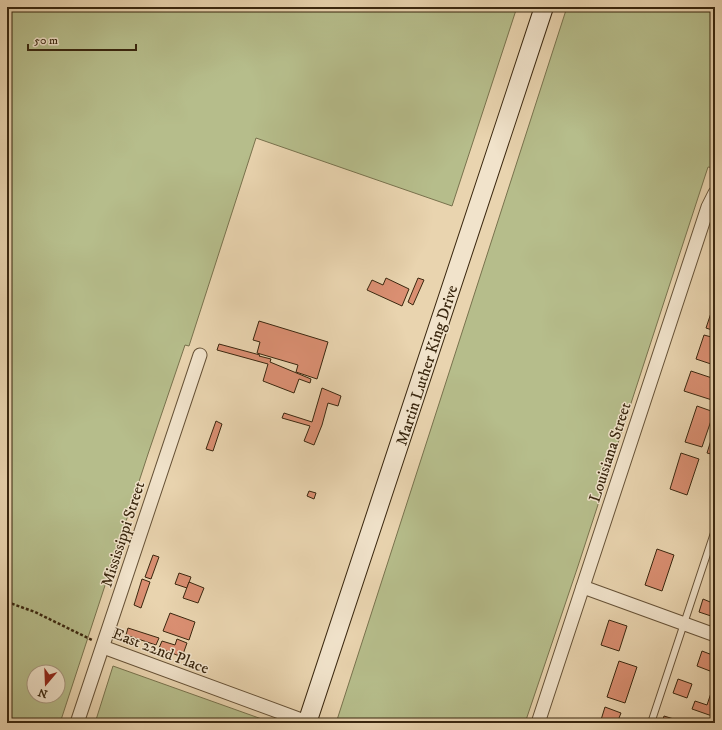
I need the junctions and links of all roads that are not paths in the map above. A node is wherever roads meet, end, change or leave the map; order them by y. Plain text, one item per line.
1 (544, 7) edge
2 (715, 193) edge
3 (200, 356) dead end
4 (715, 530) edge
5 (583, 587) junction
6 (684, 623) junction
7 (715, 635) edge
8 (103, 647) junction
9 (77, 723) edge
10 (307, 723) edge
11 (538, 723) edge
12 (651, 723) edge

1 - 10 main road, Martin Luther King Drive
2 - 5 street, Louisiana Street
3 - 8 street, Mississippi Street
4 - 6 lane
5 - 6 street
5 - 11 street, Louisiana Street
6 - 7 street
6 - 12 lane
8 - 9 street, Mississippi Street
8 - 10 street, East 22nd Place

